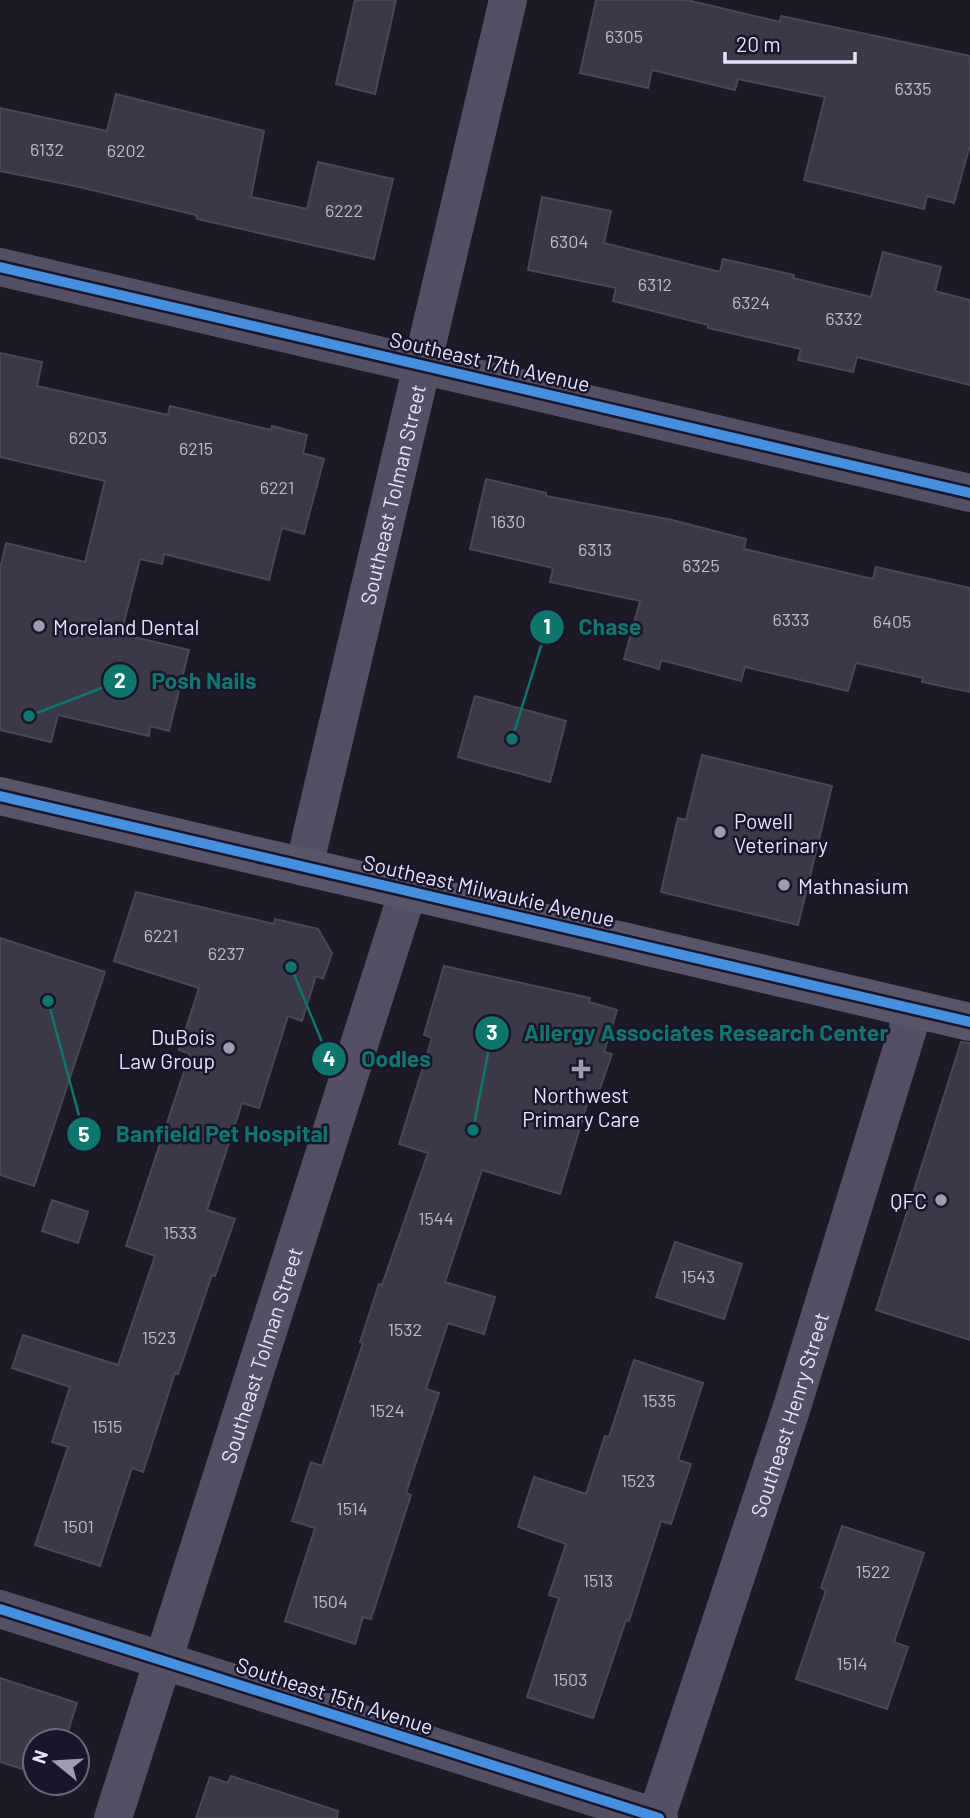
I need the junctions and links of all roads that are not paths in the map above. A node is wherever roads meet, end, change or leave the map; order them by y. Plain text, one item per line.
1 (508, 0) edge
2 (0, 267) edge
3 (422, 364) junction
4 (970, 493) edge
5 (0, 796) edge
6 (304, 867) junction
7 (408, 891) junction
8 (914, 1009) junction
9 (970, 1022) edge
10 (0, 1609) edge
11 (162, 1661) junction
12 (113, 1818) edge
13 (657, 1818) edge

1 - 3 street, Southeast Tolman Street
2 - 3 street, Southeast 17th Avenue
3 - 4 street, Southeast 17th Avenue
3 - 6 street, Southeast Tolman Street
5 - 6 main road, Southeast Milwaukie Avenue
6 - 7 main road, Southeast Milwaukie Avenue
7 - 8 main road, Southeast Milwaukie Avenue
7 - 11 street, Southeast Tolman Street
8 - 9 main road, Southeast Milwaukie Avenue
8 - 13 street, Southeast Henry Street
10 - 11 street, Southeast 15th Avenue
11 - 12 street, Southeast Tolman Street
11 - 13 street, Southeast 15th Avenue

